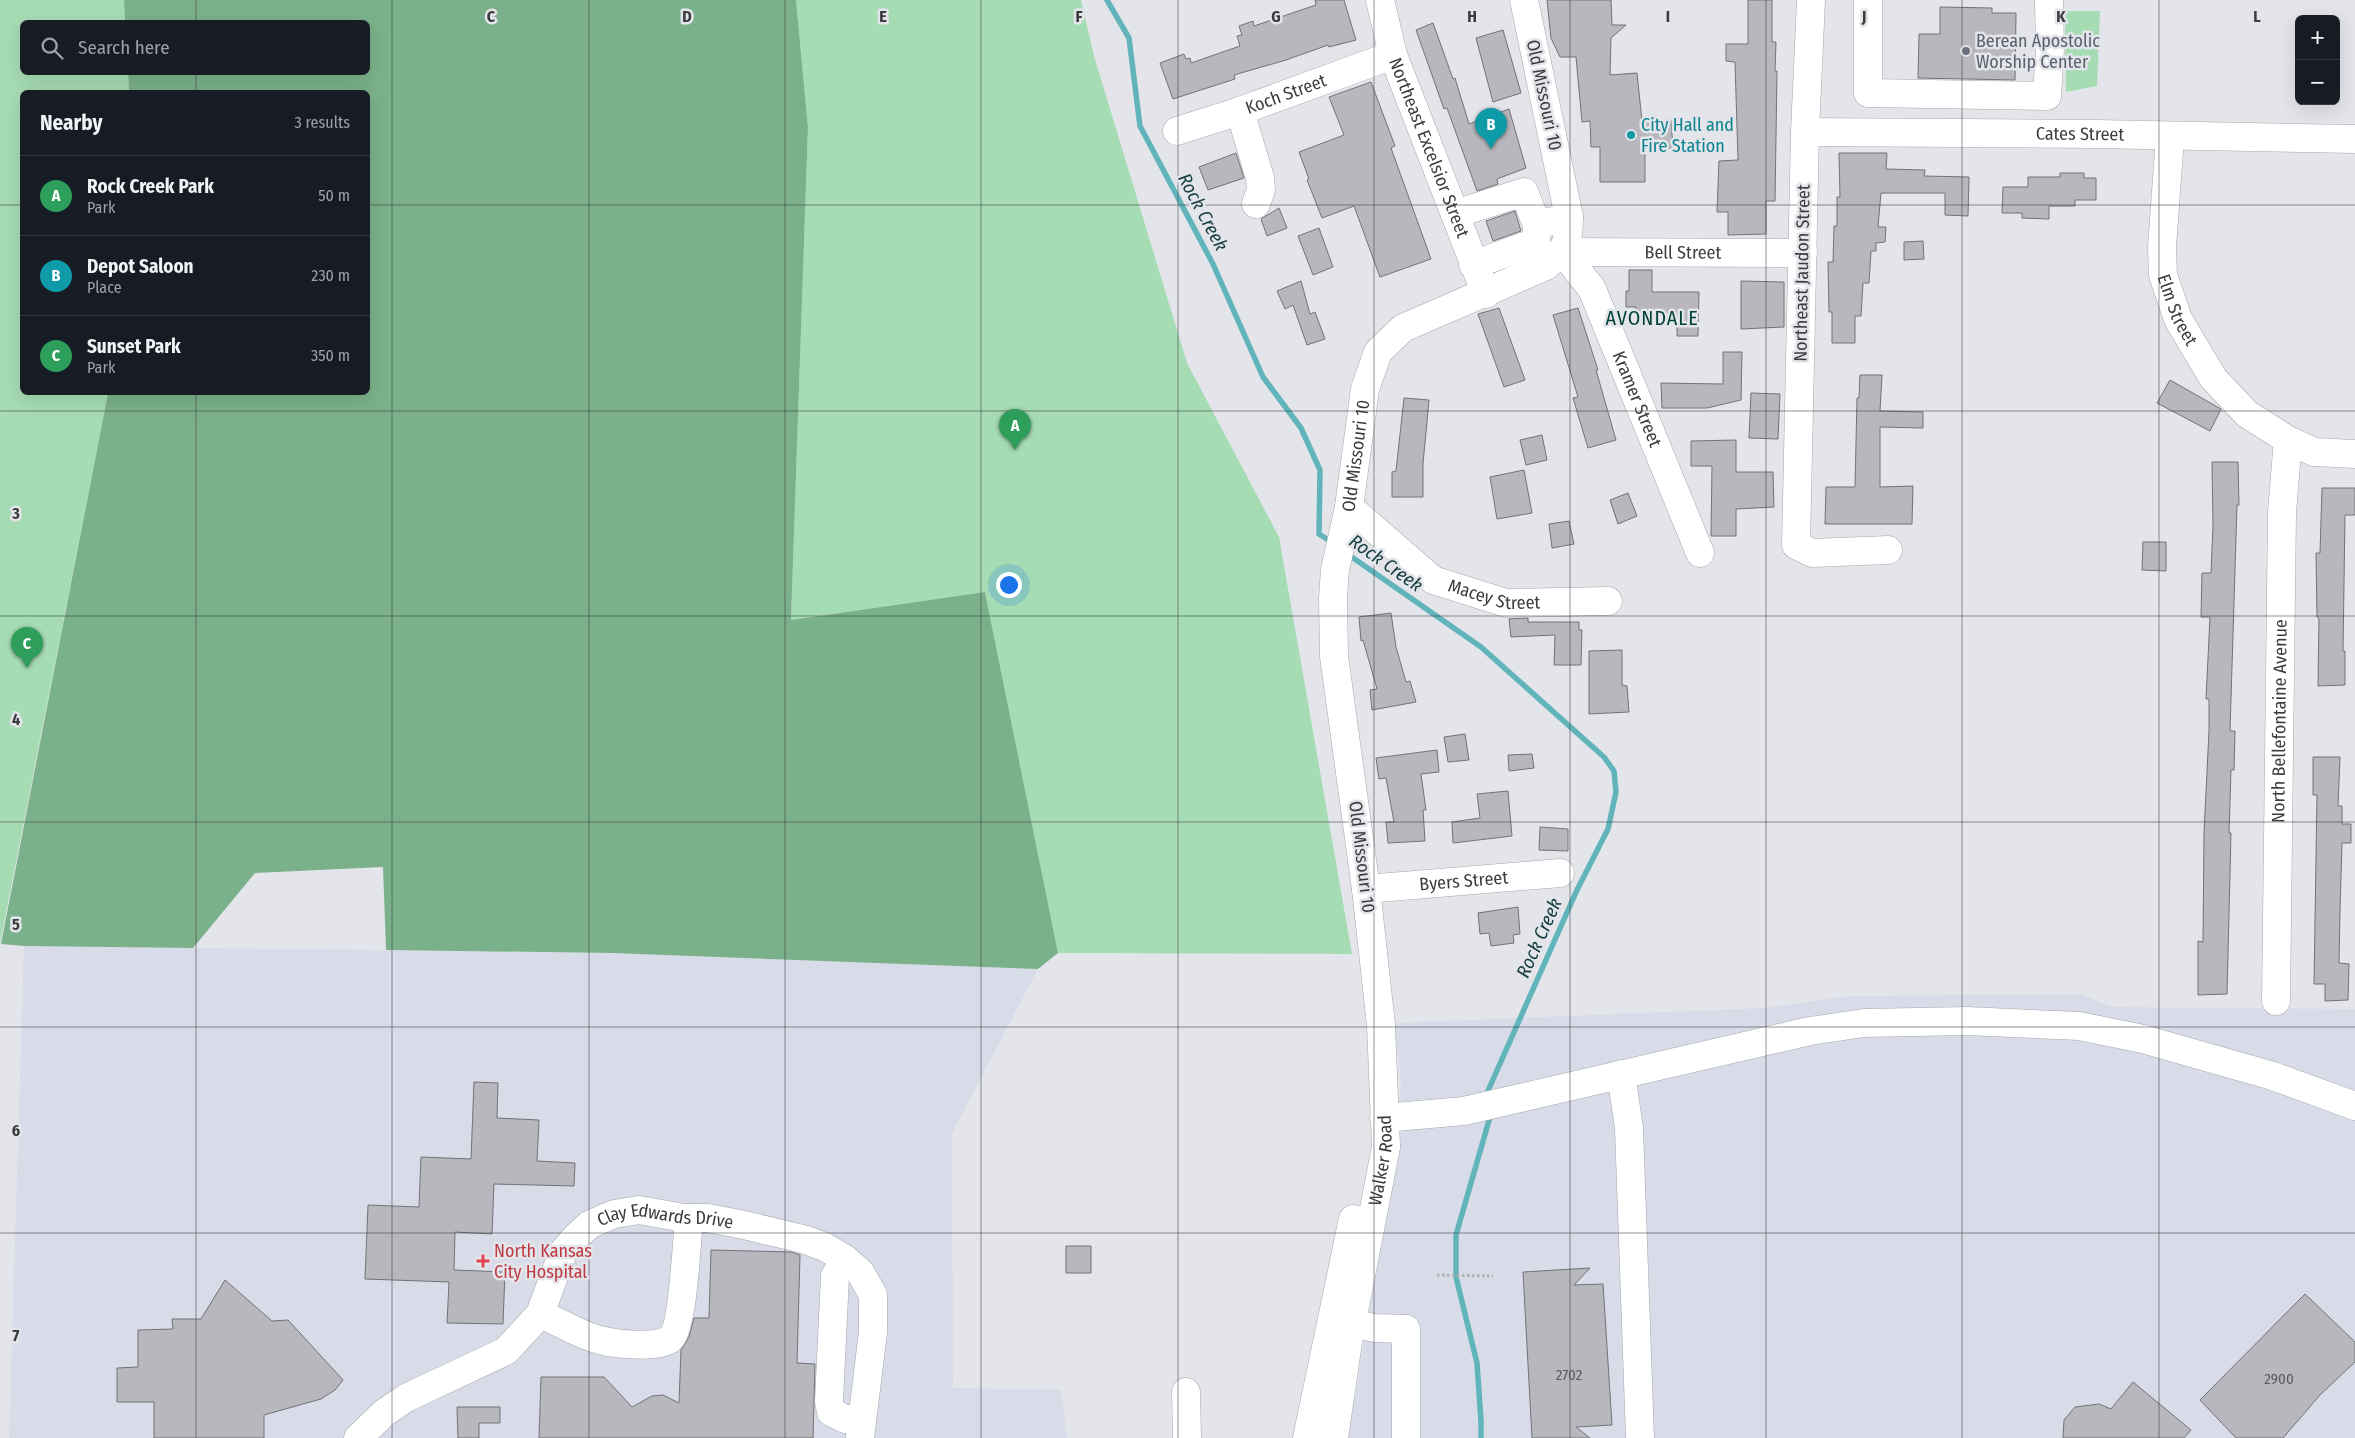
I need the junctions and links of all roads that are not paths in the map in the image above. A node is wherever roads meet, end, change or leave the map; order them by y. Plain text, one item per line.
1 (1380, 0) edge
2 (1524, 0) edge
3 (1811, 0) edge
4 (1868, 0) edge
5 (2049, 0) edge
6 (1393, 55) junction
7 (1240, 111) junction
8 (1177, 131) dead end
9 (1805, 132) junction
10 (2170, 137) junction
11 (2355, 140) edge
12 (1256, 204) dead end
13 (1455, 214) junction
14 (1545, 246) junction
15 (1803, 253) junction
16 (1474, 265) junction
17 (1486, 294) junction
18 (2288, 440) junction
19 (2355, 454) edge
20 (1346, 517) junction
21 (1888, 550) dead end
22 (1700, 553) dead end
23 (1608, 601) dead end
24 (1560, 873) dead end
25 (1366, 889) junction
26 (2276, 1001) dead end
27 (1621, 1074) junction
28 (2355, 1106) edge
29 (1384, 1118) junction
30 (689, 1218) junction
31 (845, 1259) junction
32 (540, 1314) junction
33 (1342, 1320) junction
34 (1186, 1392) dead end
35 (861, 1429) edge
36 (358, 1438) edge
37 (1188, 1438) edge
38 (1307, 1438) edge
39 (1334, 1438) edge
40 (1406, 1438) edge
41 (1640, 1438) edge

1 - 6 street, Northeast Excelsior Street
2 - 14 street, Old Missouri 10
3 - 9 street, Northeast Jaudon Street
4 - 5 street
6 - 7 street, Koch Street
6 - 13 street, Northeast Excelsior Street
7 - 8 street, Koch Street
7 - 12 street
9 - 10 street, Cates Street
9 - 15 street, Northeast Jaudon Street
10 - 11 street, Cates Street
10 - 18 street, Elm Street
13 - 14 street, Kramer Street
13 - 16 street, Northeast Excelsior Street
14 - 15 street, Bell Street
14 - 16 street
14 - 17 street, Old Missouri 10
14 - 22 street, Kramer Street
15 - 21 street, Northeast Jaudon Street
16 - 17 street, Northeast Excelsior Street
17 - 20 street, Old Missouri 10
18 - 19 street, Elm Street
18 - 26 street, North Bellefontaine Avenue
20 - 23 street, Macey Street
20 - 25 street, Old Missouri 10
24 - 25 street, Byers Street
25 - 29 street, Old Missouri 10
27 - 28 street
27 - 29 street
27 - 41 street
29 - 33 street, Walker Road
30 - 31 street, Clay Edwards Drive
30 - 32 street, Clay Edwards Drive
30 - 32 street
31 - 35 street, Clay Edwards Drive
31 - 35 street
32 - 36 street, Clay Edwards Drive
33 - 38 street, Walker Road
33 - 39 street, Walker Road
33 - 40 street
34 - 37 street

